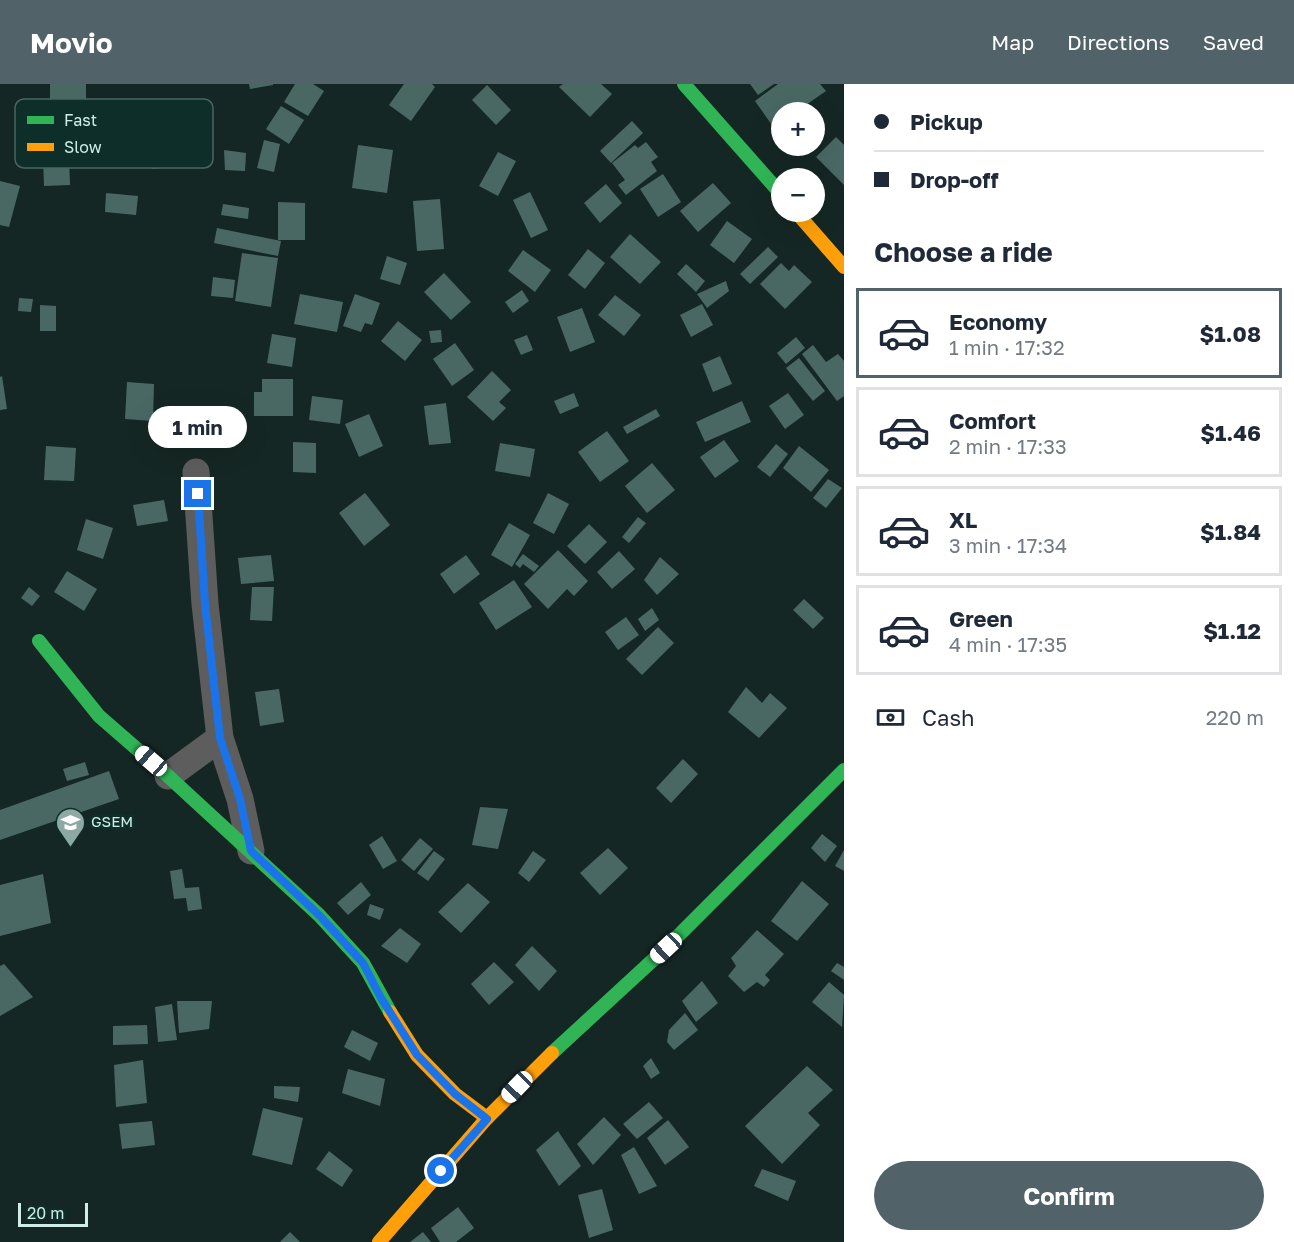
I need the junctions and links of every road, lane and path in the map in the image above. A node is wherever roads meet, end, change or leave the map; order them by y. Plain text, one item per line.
1 (684, 84) edge
2 (771, 183) edge
3 (805, 222) edge
4 (844, 267) edge
5 (196, 472) dead end
6 (39, 641) dead end
7 (220, 738) junction
8 (844, 770) edge
9 (168, 776) junction
10 (251, 851) junction
11 (487, 1119) junction
12 (379, 1242) edge

1 - 2 street
3 - 4 street
5 - 7 street
6 - 9 street
7 - 9 street
7 - 10 street
8 - 11 street
9 - 10 street
10 - 11 street
11 - 12 street

